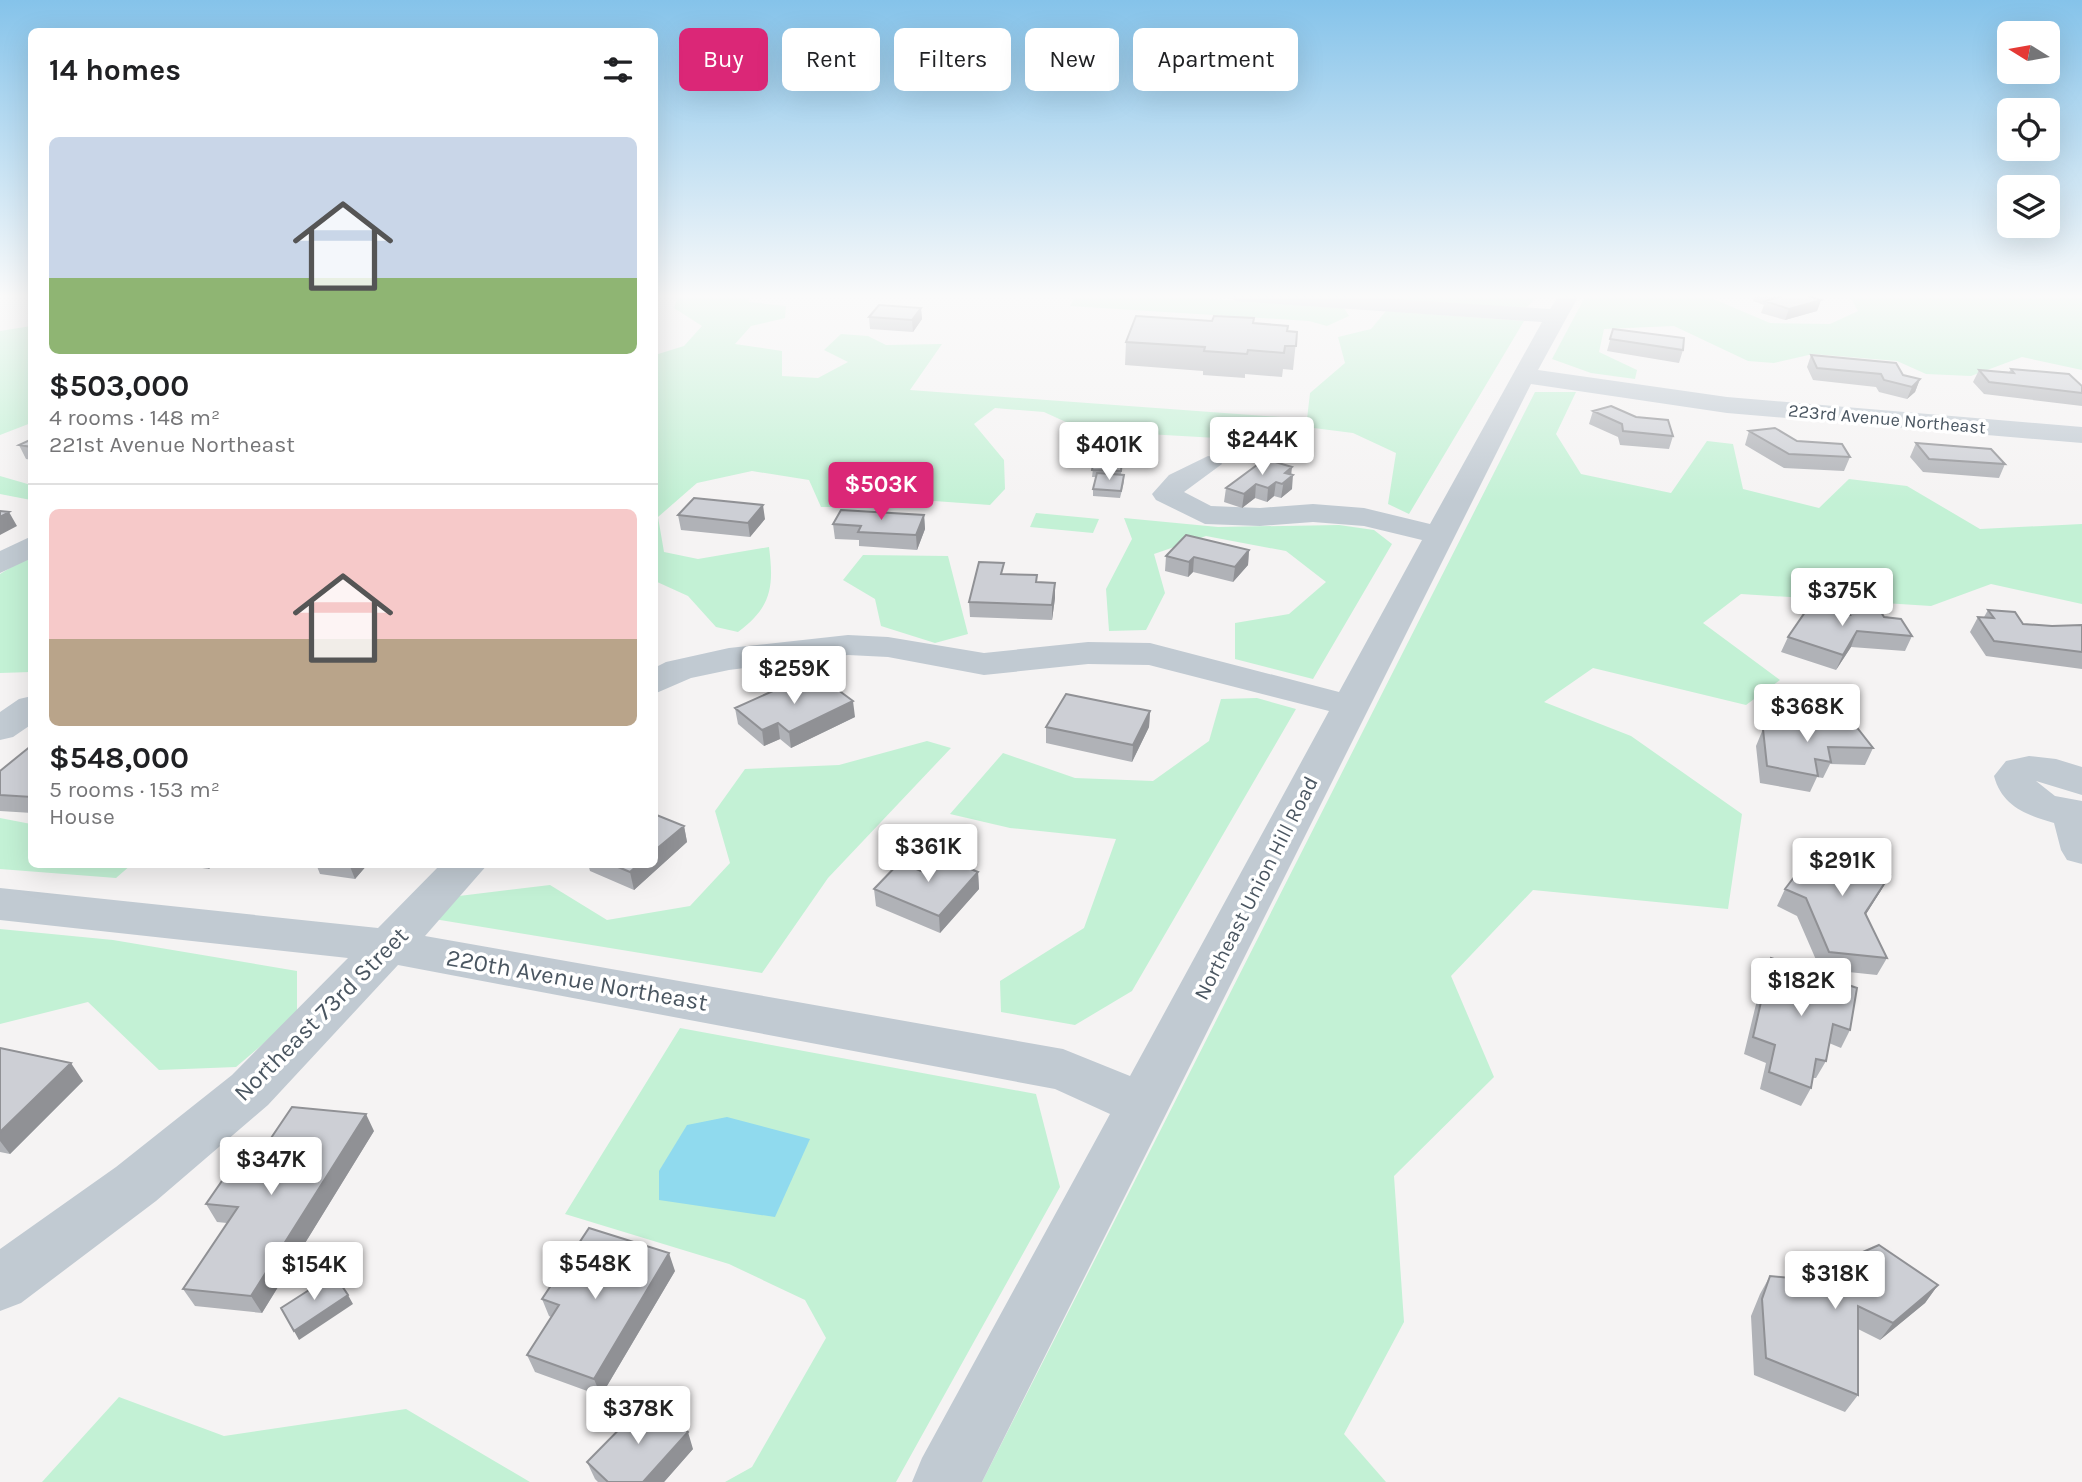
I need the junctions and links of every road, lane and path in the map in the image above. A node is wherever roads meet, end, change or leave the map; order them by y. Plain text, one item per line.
1 (1532, 364) edge
2 (1526, 376) junction
3 (2082, 435) edge
4 (1208, 464) dead end
5 (1441, 536) junction
6 (28, 547) edge
7 (0, 564) edge
8 (658, 681) edge
9 (1351, 706) junction
10 (28, 709) edge
11 (0, 729) edge
12 (463, 868) edge
13 (0, 904) edge
14 (388, 946) junction
15 (1143, 1105) junction
16 (0, 1283) edge
17 (946, 1482) edge

1 - 2 street, Northeast Union Hill Road
2 - 3 street, 223rd Avenue Northeast
2 - 5 street, Northeast Union Hill Road
4 - 5 street
5 - 9 street, Northeast Union Hill Road
6 - 7 street
8 - 9 street
9 - 15 street, Northeast Union Hill Road
10 - 11 street
12 - 14 street, Northeast 73rd Street
13 - 14 street, 220th Avenue Northeast
14 - 15 street, 220th Avenue Northeast
14 - 16 street, Northeast 73rd Street
15 - 17 street, Northeast Union Hill Road

